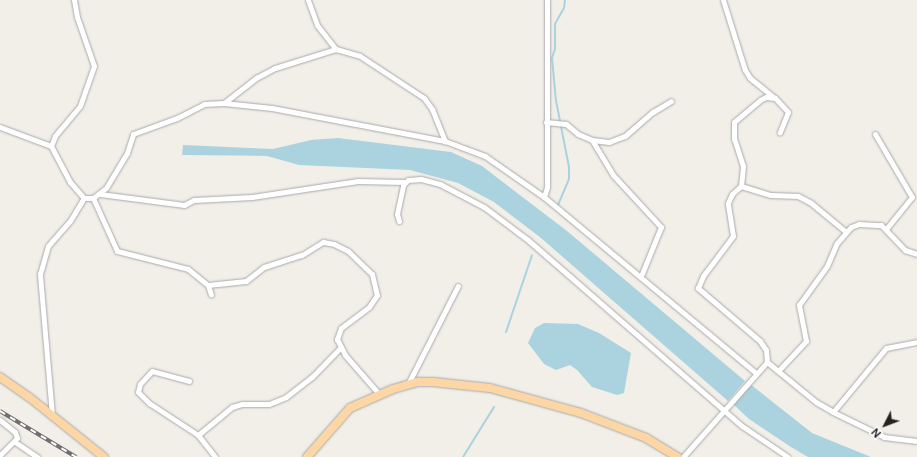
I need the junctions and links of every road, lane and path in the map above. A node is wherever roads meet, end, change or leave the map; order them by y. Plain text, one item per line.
1 (74, 0) edge
2 (308, 0) edge
3 (547, 0) edge
4 (723, 0) edge
5 (336, 49) junction
6 (775, 98) junction
7 (671, 101) dead end
8 (224, 103) junction
9 (546, 122) junction
10 (0, 127) edge
11 (780, 132) dead end
12 (876, 134) dead end
13 (592, 140) junction
14 (445, 141) junction
15 (51, 146) junction
16 (404, 182) junction
17 (741, 186) junction
18 (100, 194) junction
19 (544, 197) junction
20 (84, 198) junction
21 (93, 198) junction
22 (399, 221) dead end
23 (886, 229) junction
24 (846, 232) junction
25 (917, 254) edge
26 (641, 276) junction
27 (208, 285) junction
28 (458, 286) dead end
29 (211, 295) dead end
30 (917, 342) edge
31 (340, 348) junction
32 (767, 362) junction
33 (779, 370) junction
34 (756, 373) junction
35 (0, 377) edge
36 (189, 380) dead end
37 (408, 384) junction
38 (379, 394) junction
39 (725, 409) junction
40 (833, 412) junction
41 (52, 416) junction
42 (0, 420) edge
43 (198, 435) junction
44 (917, 441) edge
45 (14, 442) junction
46 (0, 456) edge
47 (37, 457) edge
48 (104, 457) edge
49 (215, 457) edge
50 (307, 457) edge
51 (678, 457) edge
52 (683, 457) edge
53 (788, 457) edge

1 - 15 street
2 - 5 street
3 - 9 street
4 - 6 street
5 - 8 street
5 - 14 street
6 - 11 street
6 - 17 street
7 - 13 street
8 - 14 street
8 - 18 street
9 - 13 street
9 - 19 street
10 - 15 street
12 - 23 street
13 - 26 street
14 - 19 street
15 - 20 street
16 - 18 street
16 - 22 street
16 - 39 street
17 - 24 street
17 - 32 street
18 - 21 street
19 - 26 street
20 - 21 street
20 - 41 street
21 - 27 street
23 - 24 street
23 - 25 street
24 - 33 street
26 - 34 street
27 - 29 street
27 - 31 street
28 - 37 street
30 - 40 street
31 - 38 street
31 - 43 street
32 - 33 street
32 - 34 street
33 - 40 street
34 - 39 street
35 - 41 main road
36 - 43 street
37 - 38 main road
37 - 51 main road
38 - 50 main road
39 - 52 street
39 - 53 street
40 - 44 street
41 - 48 main road
42 - 45 street
43 - 49 street
45 - 46 street
45 - 47 street

